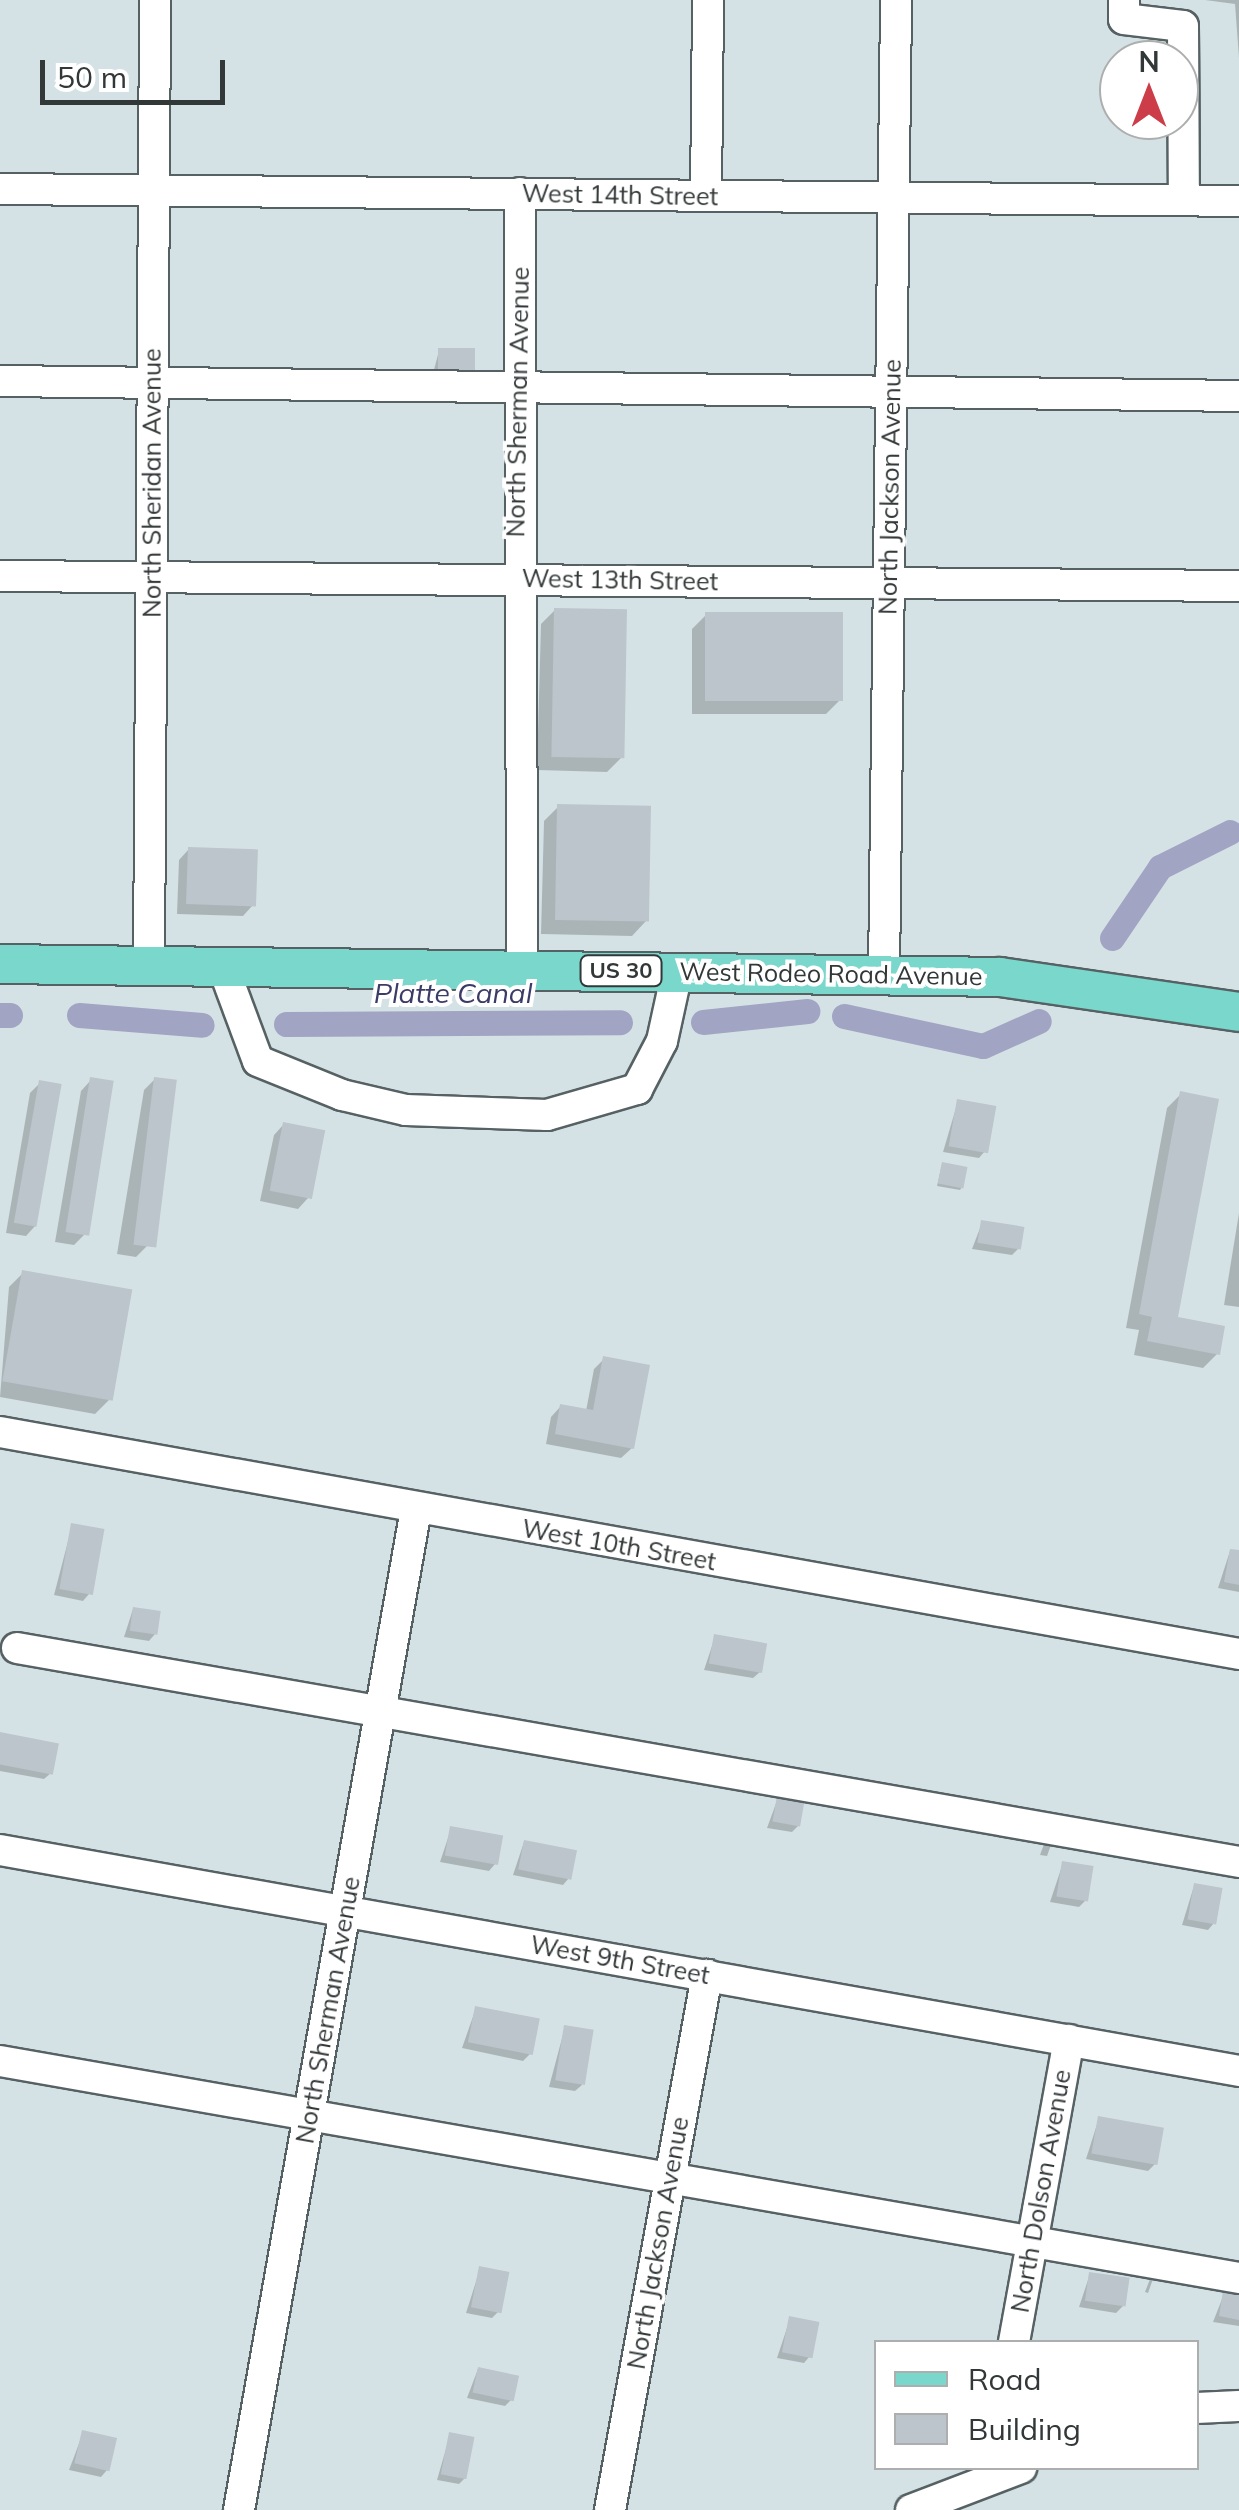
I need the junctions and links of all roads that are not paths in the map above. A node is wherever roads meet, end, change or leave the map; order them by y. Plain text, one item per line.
1 (155, 0) edge
2 (708, 0) edge
3 (896, 0) edge
4 (1124, 0) edge
5 (0, 189) edge
6 (153, 190) junction
7 (520, 194) junction
8 (706, 196) junction
9 (894, 198) junction
10 (1184, 200) junction
11 (1239, 201) edge
12 (0, 381) edge
13 (152, 382) junction
14 (518, 385) junction
15 (892, 391) junction
16 (1239, 396) edge
17 (0, 576) edge
18 (151, 576) junction
19 (516, 579) junction
20 (889, 583) junction
21 (1239, 586) edge
22 (0, 964) edge
23 (149, 966) junction
24 (222, 967) junction
25 (522, 970) junction
26 (676, 972) junction
27 (884, 973) junction
28 (1239, 1012) edge
29 (0, 1432) edge
30 (416, 1509) junction
31 (18, 1648) dead end
32 (1239, 1654) edge
33 (381, 1712) junction
34 (0, 1850) edge
35 (1239, 1862) edge
36 (346, 1912) junction
37 (706, 1975) junction
38 (1069, 2040) junction
39 (0, 2061) edge
40 (1239, 2071) edge
41 (310, 2113) junction
42 (670, 2175) junction
43 (1031, 2240) junction
44 (1239, 2278) edge
45 (1014, 2340) edge
46 (1239, 2406) edge
47 (1199, 2408) edge
48 (1011, 2470) edge
49 (239, 2510) edge
50 (610, 2510) edge
51 (911, 2510) edge

1 - 6 street, North Sheridan Avenue
2 - 8 street
3 - 9 street, North Jackson Avenue
4 - 10 street
5 - 6 street, West 14th Street
6 - 7 street, West 14th Street
6 - 13 street, North Sheridan Avenue
7 - 8 street, West 14th Street
7 - 14 street, North Sherman Avenue
8 - 9 street, West 14th Street
9 - 10 street, West 14th Street
9 - 15 street, North Jackson Avenue
10 - 11 street, West 14th Street
12 - 13 street
13 - 14 street
13 - 18 street, North Sheridan Avenue
14 - 15 street
14 - 19 street, North Sherman Avenue
15 - 16 street
15 - 20 street, North Jackson Avenue
17 - 18 street, West 13th Street
18 - 19 street, West 13th Street
18 - 23 street, North Sheridan Avenue
19 - 20 street, West 13th Street
19 - 25 street, North Sherman Avenue
20 - 21 street, West 13th Street
20 - 27 street, North Jackson Avenue
22 - 23 main road, West Rodeo Road Avenue / US 30
23 - 24 main road, West Rodeo Road Avenue / US 30
24 - 25 main road, West Rodeo Road Avenue / US 30
24 - 26 street
25 - 26 main road, West Rodeo Road Avenue / US 30
26 - 27 main road, West Rodeo Road Avenue / US 30
27 - 28 main road, West Rodeo Road Avenue / US 30
29 - 30 street, West 10th Street
30 - 32 street, West 10th Street
30 - 33 street, North Sherman Avenue
31 - 33 street
33 - 35 street
33 - 36 street, North Sherman Avenue
34 - 36 street, West 9th Street
36 - 37 street, West 9th Street
36 - 41 street, North Sherman Avenue
37 - 38 street, West 9th Street
37 - 42 street, North Jackson Avenue
38 - 40 street, West 9th Street
38 - 43 street, North Dolson Avenue
39 - 41 street
41 - 42 street
41 - 49 street, North Sherman Avenue
42 - 43 street
42 - 50 street, North Jackson Avenue
43 - 44 street
43 - 45 street, North Dolson Avenue
46 - 47 street
48 - 51 street

